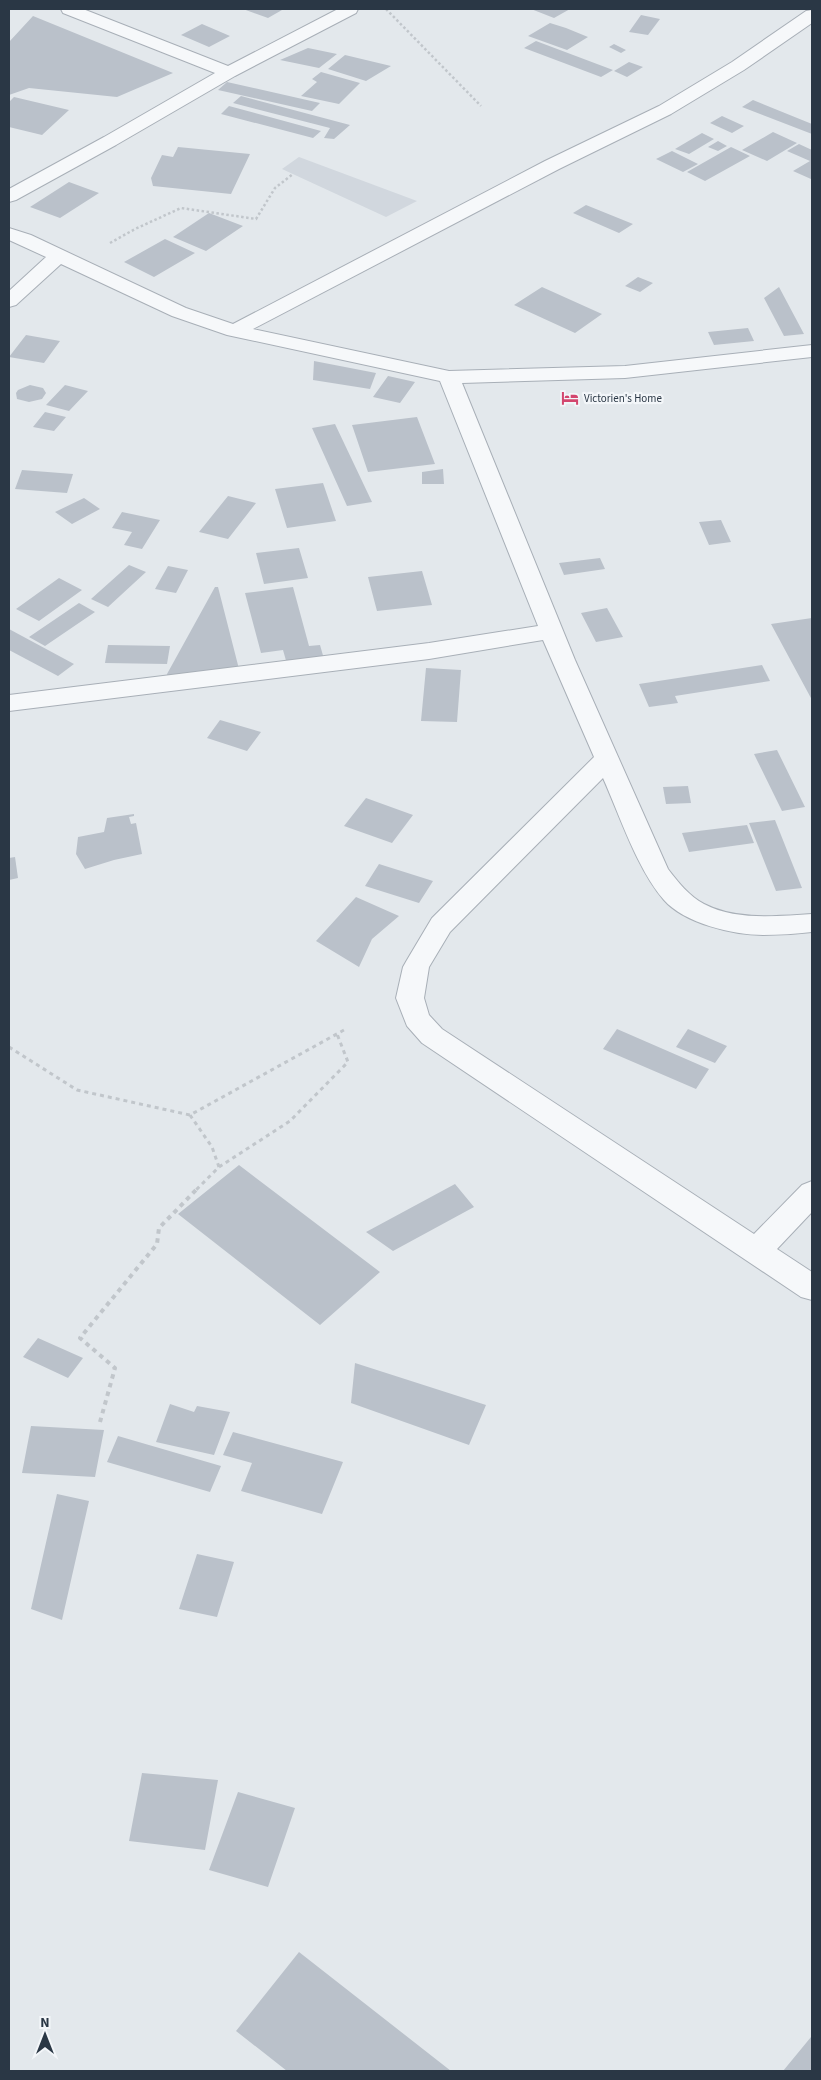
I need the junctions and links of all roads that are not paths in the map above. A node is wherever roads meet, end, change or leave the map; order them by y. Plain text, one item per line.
1 (69, 9) edge
2 (350, 9) edge
3 (812, 15) edge
4 (228, 72) junction
5 (9, 196) edge
6 (9, 234) edge
7 (59, 255) junction
8 (9, 301) edge
9 (234, 331) junction
10 (812, 352) edge
11 (449, 377) junction
12 (551, 630) junction
13 (9, 703) edge
14 (607, 759) junction
15 (812, 922) edge
16 (812, 1193) edge
17 (757, 1251) junction
18 (812, 1288) edge

1 - 4 street
2 - 4 street
3 - 9 street
4 - 5 street
6 - 7 street
7 - 8 street
7 - 9 street
9 - 11 street
10 - 11 street
11 - 12 street
12 - 13 street
12 - 14 street
14 - 15 street
14 - 17 street
16 - 17 street
17 - 18 street

